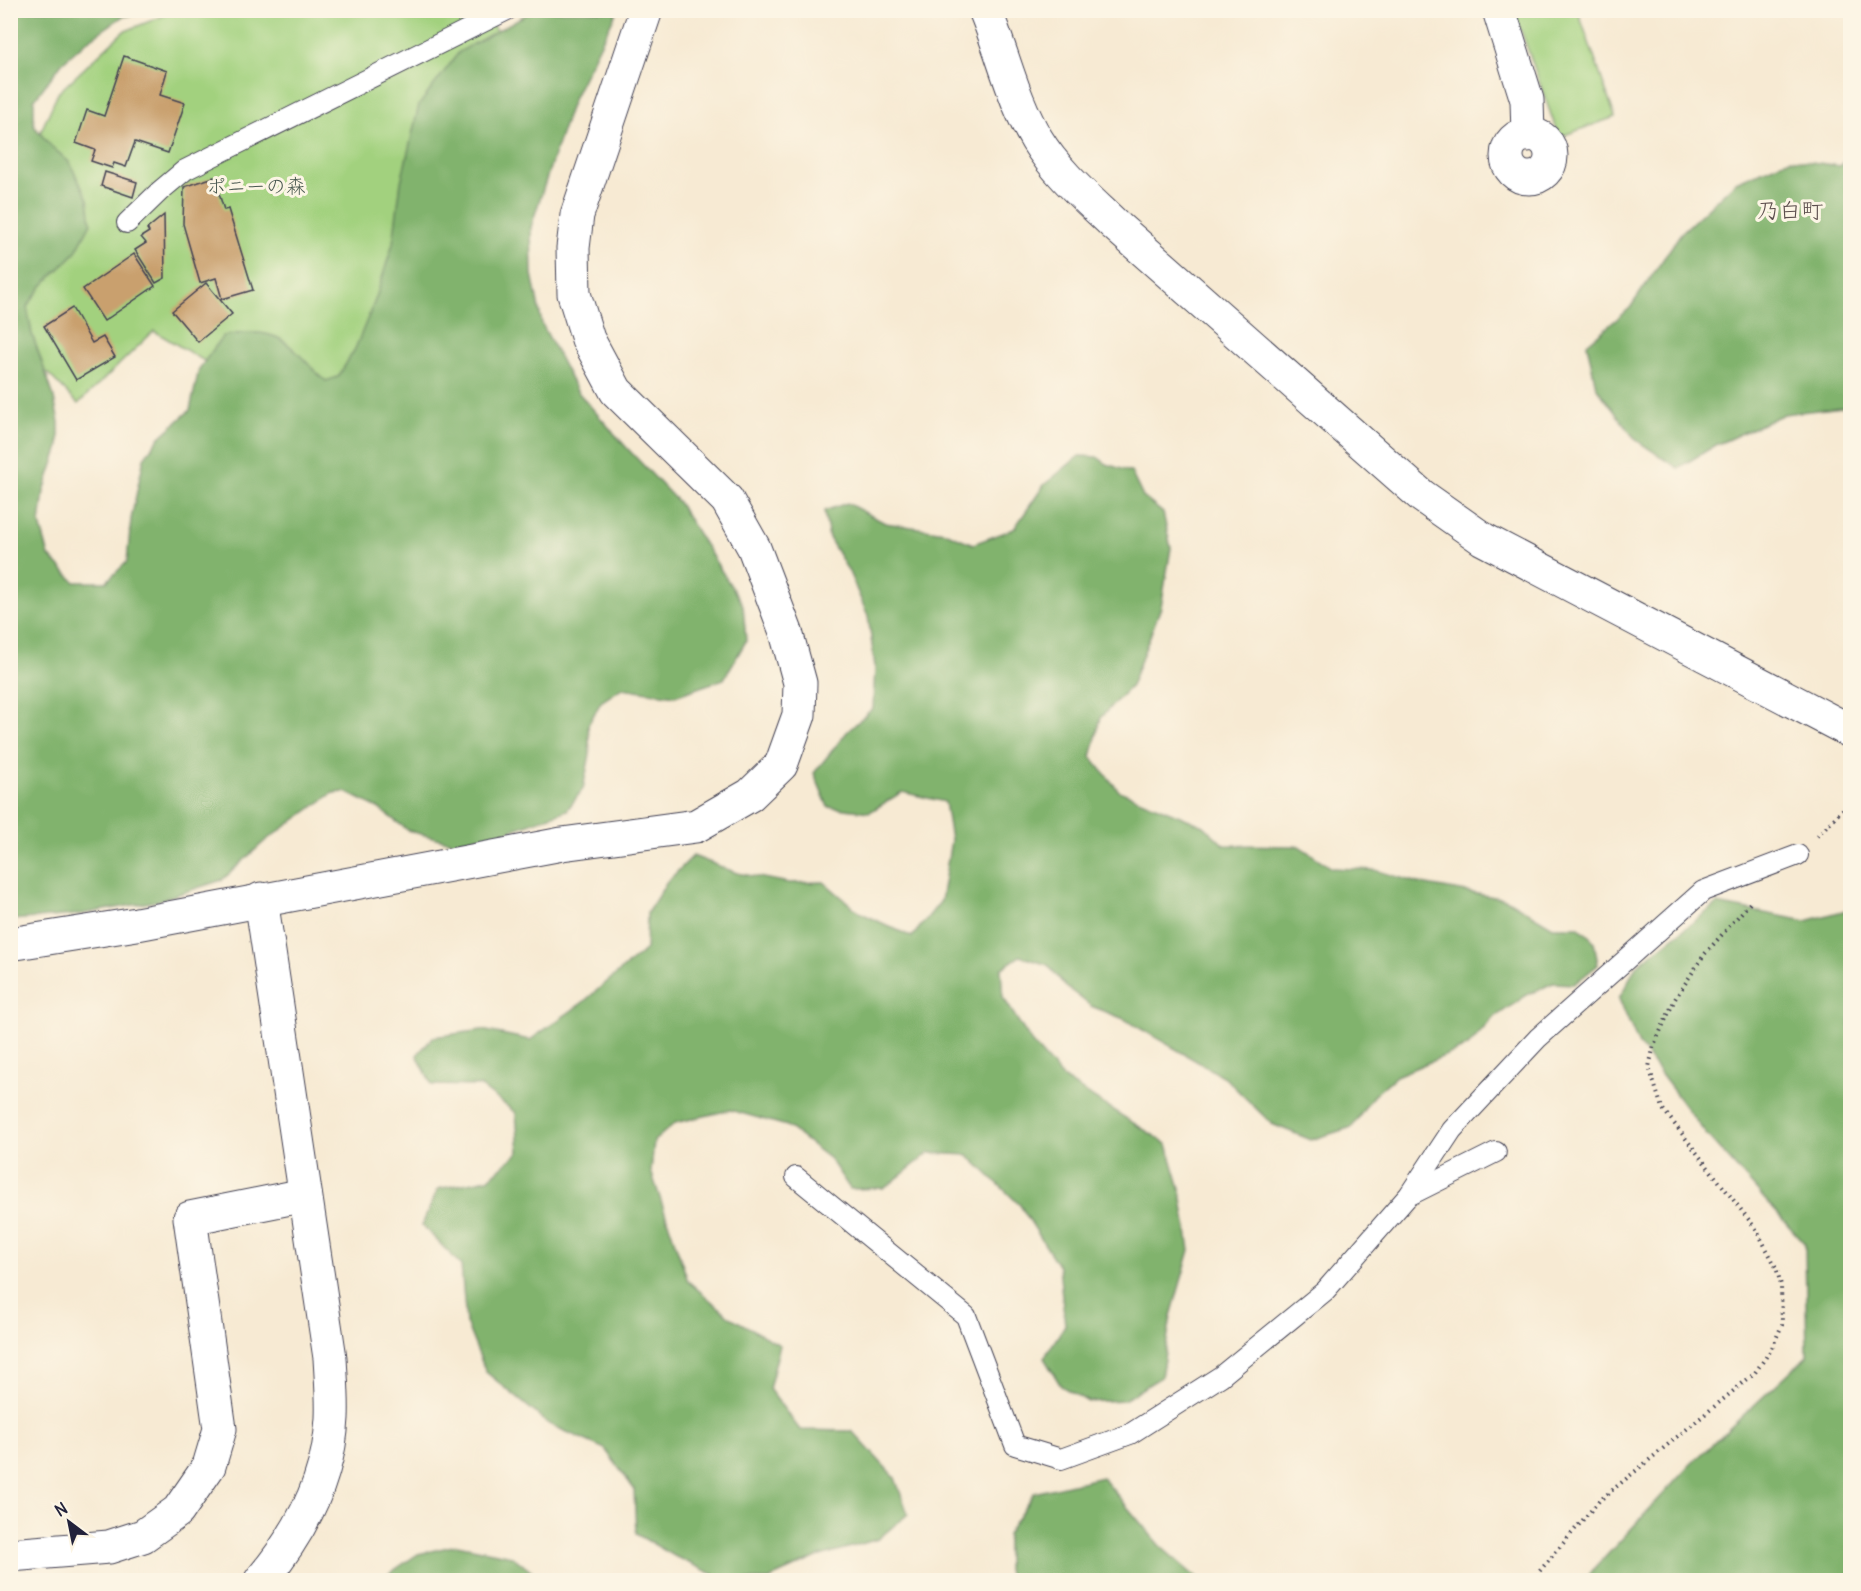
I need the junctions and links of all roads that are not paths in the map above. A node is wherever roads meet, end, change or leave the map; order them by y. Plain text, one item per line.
1 (507, 10) edge
2 (646, 10) edge
3 (985, 10) edge
4 (1499, 10) edge
5 (1528, 135) dead end
6 (127, 223) dead end
7 (1851, 731) edge
8 (1798, 855) road end
9 (261, 899) junction
10 (10, 944) edge
11 (1496, 1152) dead end
12 (796, 1177) dead end
13 (305, 1195) junction
14 (1409, 1195) junction
15 (27, 1563) edge
16 (261, 1581) edge

1 - 6 lane
2 - 9 street
3 - 7 street
4 - 5 street
8 - 14 lane
9 - 10 street
9 - 13 street
11 - 14 lane
12 - 14 lane
13 - 15 street
13 - 16 street

